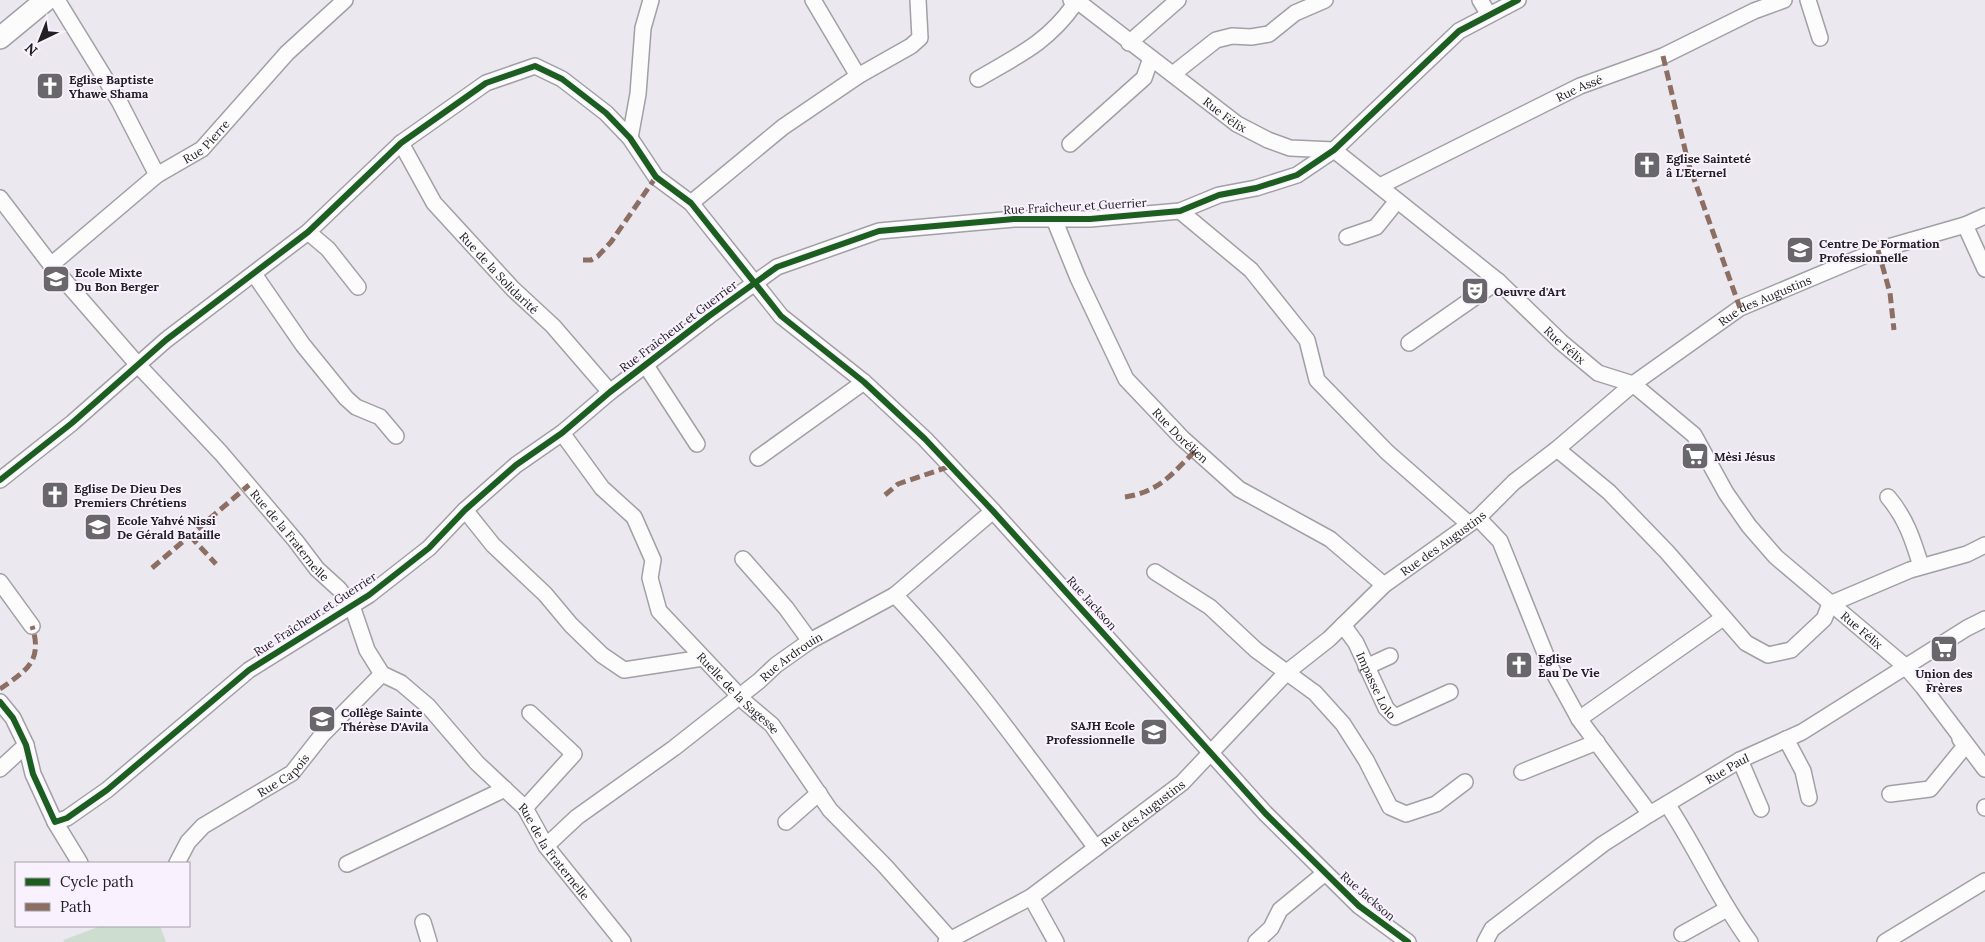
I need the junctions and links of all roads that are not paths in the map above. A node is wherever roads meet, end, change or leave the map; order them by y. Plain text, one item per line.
1 (46, 0) edge
2 (57, 0) edge
3 (345, 0) edge
4 (651, 0) edge
5 (813, 0) edge
6 (918, 0) edge
7 (1071, 0) edge
8 (1076, 0) edge
9 (1178, 0) edge
10 (1325, 0) edge
11 (1480, 0) edge
12 (1518, 0) edge
13 (1784, 0) edge
14 (1808, 0) edge
15 (1489, 15) junction
16 (0, 38) edge
17 (1820, 38) dead end
18 (1129, 42) junction
19 (1151, 58) junction
20 (1173, 74) junction
21 (858, 76) junction
22 (978, 79) dead end
23 (630, 138) junction
24 (402, 142) junction
25 (1070, 144) dead end
26 (1334, 150) junction
27 (157, 175) junction
28 (1380, 186) junction
29 (0, 198) edge
30 (1397, 201) junction
31 (691, 203) junction
32 (1180, 211) junction
33 (1985, 216) edge
34 (1054, 219) junction
35 (1965, 225) junction
36 (308, 232) junction
37 (1347, 237) dead end
38 (50, 265) junction
39 (1985, 269) edge
40 (254, 274) junction
41 (756, 282) junction
42 (1498, 282) junction
43 (358, 287) dead end
44 (1409, 343) dead end
45 (645, 364) junction
46 (138, 365) junction
47 (864, 382) junction
48 (1633, 384) junction
49 (610, 392) junction
50 (562, 433) junction
51 (396, 436) dead end
52 (697, 444) dead end
53 (1556, 449) junction
54 (758, 458) dead end
55 (0, 480) edge
56 (1888, 497) dead end
57 (465, 510) junction
58 (993, 511) junction
59 (1473, 521) junction
60 (1985, 545) edge
61 (743, 559) dead end
62 (1921, 566) junction
63 (1155, 572) dead end
64 (0, 582) edge
65 (1384, 585) junction
66 (895, 595) junction
67 (1830, 604) junction
68 (352, 606) junction
69 (1723, 618) junction
70 (1985, 619) edge
71 (1343, 625) junction
72 (32, 626) dead end
73 (810, 641) junction
74 (1390, 656) dead end
75 (703, 658) junction
76 (1905, 666) junction
77 (1366, 667) junction
78 (1287, 672) junction
79 (382, 674) junction
80 (1450, 692) dead end
81 (739, 696) junction
82 (0, 702) edge
83 (530, 713) dead end
84 (1579, 719) junction
85 (1960, 738) junction
86 (1786, 739) junction
87 (1596, 742) junction
88 (26, 745) junction
89 (1210, 752) junction
90 (1740, 760) junction
91 (0, 769) edge
92 (1985, 769) edge
93 (1522, 772) dead end
94 (1465, 782) dead end
95 (505, 789) junction
96 (819, 793) junction
97 (1890, 794) dead end
98 (1809, 798) dead end
99 (1668, 804) junction
100 (525, 808) junction
101 (1761, 809) dead end
102 (1650, 814) junction
103 (56, 822) junction
104 (786, 822) dead end
105 (546, 846) junction
106 (1096, 848) junction
107 (79, 862) edge
108 (178, 862) edge
109 (348, 864) dead end
110 (1325, 873) junction
111 (1985, 881) edge
112 (1030, 897) junction
113 (1727, 910) junction
114 (423, 922) dead end
115 (1682, 934) dead end
116 (948, 941) edge
117 (429, 942) edge
118 (624, 942) edge
119 (1056, 942) edge
120 (1256, 942) edge
121 (1408, 942) edge
122 (1485, 942) edge
123 (1750, 942) edge
124 (1885, 942) edge

1 - 16 street
2 - 27 street
3 - 27 street, Rue Pierre
4 - 23 street
5 - 21 street
6 - 21 street
7 - 22 street
8 - 18 street, Rue Félix
9 - 18 street
10 - 20 street
11 - 15 street
12 - 15 street, Rue Fraîcheur et Guerrier
13 - 28 street, Rue Assé
14 - 17 street
15 - 26 street, Rue Fraîcheur et Guerrier
18 - 19 street, Rue Félix
19 - 20 street, Rue Félix
19 - 25 street
20 - 26 street, Rue Félix
21 - 31 street
23 - 24 street, Rue Jackson
23 - 31 street, Rue Jackson
24 - 36 street, Rue Jackson
24 - 49 street, Rue de la Solidarité
26 - 28 street, Rue Félix
26 - 32 street, Rue Fraîcheur et Guerrier
27 - 38 street, Rue Pierre
28 - 30 street, Rue Félix
29 - 38 street, Rue de la Fraternelle
30 - 37 street
30 - 42 street, Rue Félix
31 - 41 street, Rue Jackson
32 - 34 street, Rue Fraîcheur et Guerrier
32 - 59 street
33 - 35 street, Rue des Augustins
34 - 41 street, Rue Fraîcheur et Guerrier
34 - 65 street, Rue Dorélien
35 - 39 street
35 - 48 street, Rue des Augustins
36 - 40 street, Rue Jackson
36 - 43 street
38 - 46 street, Rue de la Fraternelle
40 - 46 street, Rue Jackson
40 - 51 street
41 - 45 street, Rue Fraîcheur et Guerrier
41 - 47 street, Rue Jackson
42 - 44 street
42 - 48 street, Rue Félix
45 - 49 street, Rue Fraîcheur et Guerrier
45 - 52 street
46 - 55 street, Rue Jackson
46 - 68 street, Rue de la Fraternelle
47 - 54 street
47 - 58 street, Rue Jackson
48 - 53 street, Rue des Augustins
48 - 67 street, Rue Félix
49 - 50 street, Rue Fraîcheur et Guerrier
50 - 57 street, Rue Fraîcheur et Guerrier
50 - 75 street, Ruelle de la Sagesse
53 - 59 street, Rue des Augustins
53 - 69 street
56 - 62 street
57 - 68 street, Rue Fraîcheur et Guerrier
57 - 75 street
58 - 66 street, Rue Ardrouin
58 - 89 street, Rue Jackson
59 - 65 street, Rue des Augustins
59 - 84 street
60 - 62 street
61 - 73 street
62 - 67 street
63 - 78 street
64 - 72 street
65 - 71 street, Rue des Augustins
66 - 73 street, Rue Ardrouin
66 - 106 street
67 - 69 street
67 - 76 street, Rue Félix
68 - 79 street, Rue de la Fraternelle
68 - 103 street, Rue Fraîcheur et Guerrier
69 - 84 street
70 - 76 street, Rue Paul
71 - 77 street, Impasse Lolo
71 - 78 street, Rue des Augustins
73 - 81 street, Rue Ardrouin
74 - 77 street
75 - 81 street, Ruelle de la Sagesse
76 - 85 street, Rue Félix
76 - 86 street, Rue Paul
77 - 80 street, Impasse Lolo
78 - 89 street, Rue des Augustins
78 - 94 street
79 - 95 street, Rue de la Fraternelle
79 - 108 street, Rue Capois
81 - 96 street, Ruelle de la Sagesse
81 - 105 street, Rue Ardrouin
82 - 88 street
83 - 100 street
84 - 87 street
85 - 92 street, Rue Félix
85 - 97 street
86 - 90 street, Rue Paul
86 - 98 street
87 - 93 street
87 - 102 street
88 - 91 street
88 - 103 street
89 - 106 street, Rue des Augustins
89 - 110 street, Rue Jackson
90 - 99 street, Rue Paul
90 - 101 street
95 - 100 street, Rue de la Fraternelle
95 - 109 street
96 - 104 street
96 - 116 street, Ruelle de la Sagesse
99 - 102 street, Rue Paul
99 - 113 street
100 - 105 street, Rue de la Fraternelle
102 - 122 street, Rue Paul
103 - 107 street
105 - 118 street, Rue de la Fraternelle
106 - 112 street, Rue des Augustins
110 - 120 street
110 - 121 street, Rue Jackson
111 - 124 street
112 - 116 street, Rue des Augustins
112 - 119 street
113 - 115 street
113 - 123 street
114 - 117 street

